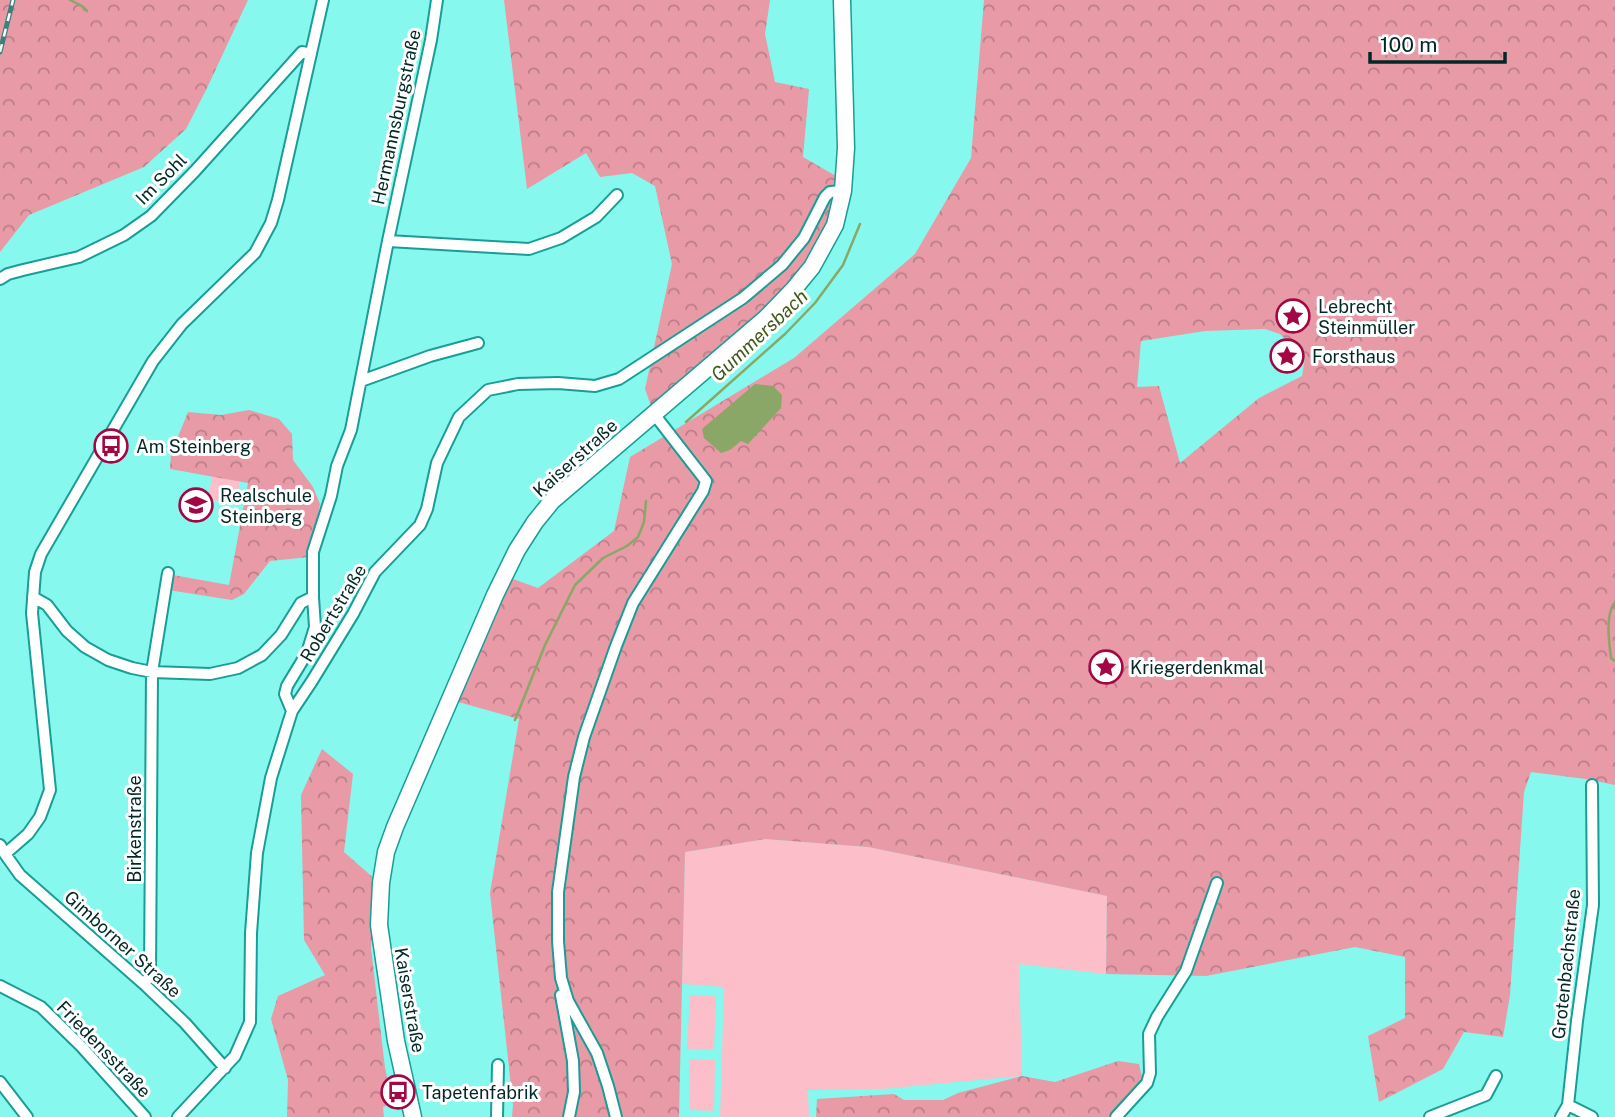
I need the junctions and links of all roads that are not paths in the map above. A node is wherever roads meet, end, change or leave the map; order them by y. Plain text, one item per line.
1 (323, 0) edge
2 (438, 0) edge
3 (842, 0) edge
4 (311, 54) junction
5 (843, 191) junction
6 (617, 195) dead end
7 (388, 241) junction
8 (0, 279) edge
9 (478, 343) dead end
10 (361, 381) junction
11 (654, 414) junction
12 (168, 573) dead end
13 (33, 597) junction
14 (313, 597) junction
15 (152, 671) junction
16 (292, 711) junction
17 (1592, 785) dead end
18 (2, 850) edge
19 (1217, 883) dead end
20 (561, 978) junction
21 (144, 984) junction
22 (0, 986) edge
23 (498, 1065) dead end
24 (225, 1068) junction
25 (1496, 1076) dead end
26 (0, 1082) edge
27 (1568, 1105) junction
28 (27, 1117) edge
29 (145, 1117) edge
30 (178, 1117) edge
31 (413, 1117) edge
32 (497, 1117) edge
33 (569, 1117) edge
34 (616, 1117) edge
35 (1116, 1117) edge
36 (1430, 1117) edge
37 (1561, 1117) edge
38 (1592, 1117) edge

1 - 4 street
2 - 7 street, Hermannsburgstraße
3 - 5 street, Kaiserstraße
4 - 8 street, Im Sohl
4 - 13 street
5 - 11 street, Kaiserstraße
5 - 16 street, Robertstraße
6 - 7 street
7 - 10 street, Hermannsburgstraße
9 - 10 street
10 - 14 street, Hermannsburgstraße
11 - 20 street
11 - 31 street, Kaiserstraße
12 - 15 street, Birkenstraße
13 - 15 street
13 - 18 street
14 - 15 street
14 - 16 street, Hermannsburgstraße
15 - 21 street, Birkenstraße
16 - 24 street, Robertstraße
17 - 27 street, Grotenbachstraße
18 - 21 street, Gimborner Straße
19 - 35 street
20 - 33 street
20 - 34 street
21 - 24 street, Gimborner Straße
22 - 29 street, Friedensstraße
23 - 32 street
24 - 30 street, Robertstraße
25 - 36 street
26 - 28 street
27 - 37 street, Grotenbachstraße
27 - 38 street

